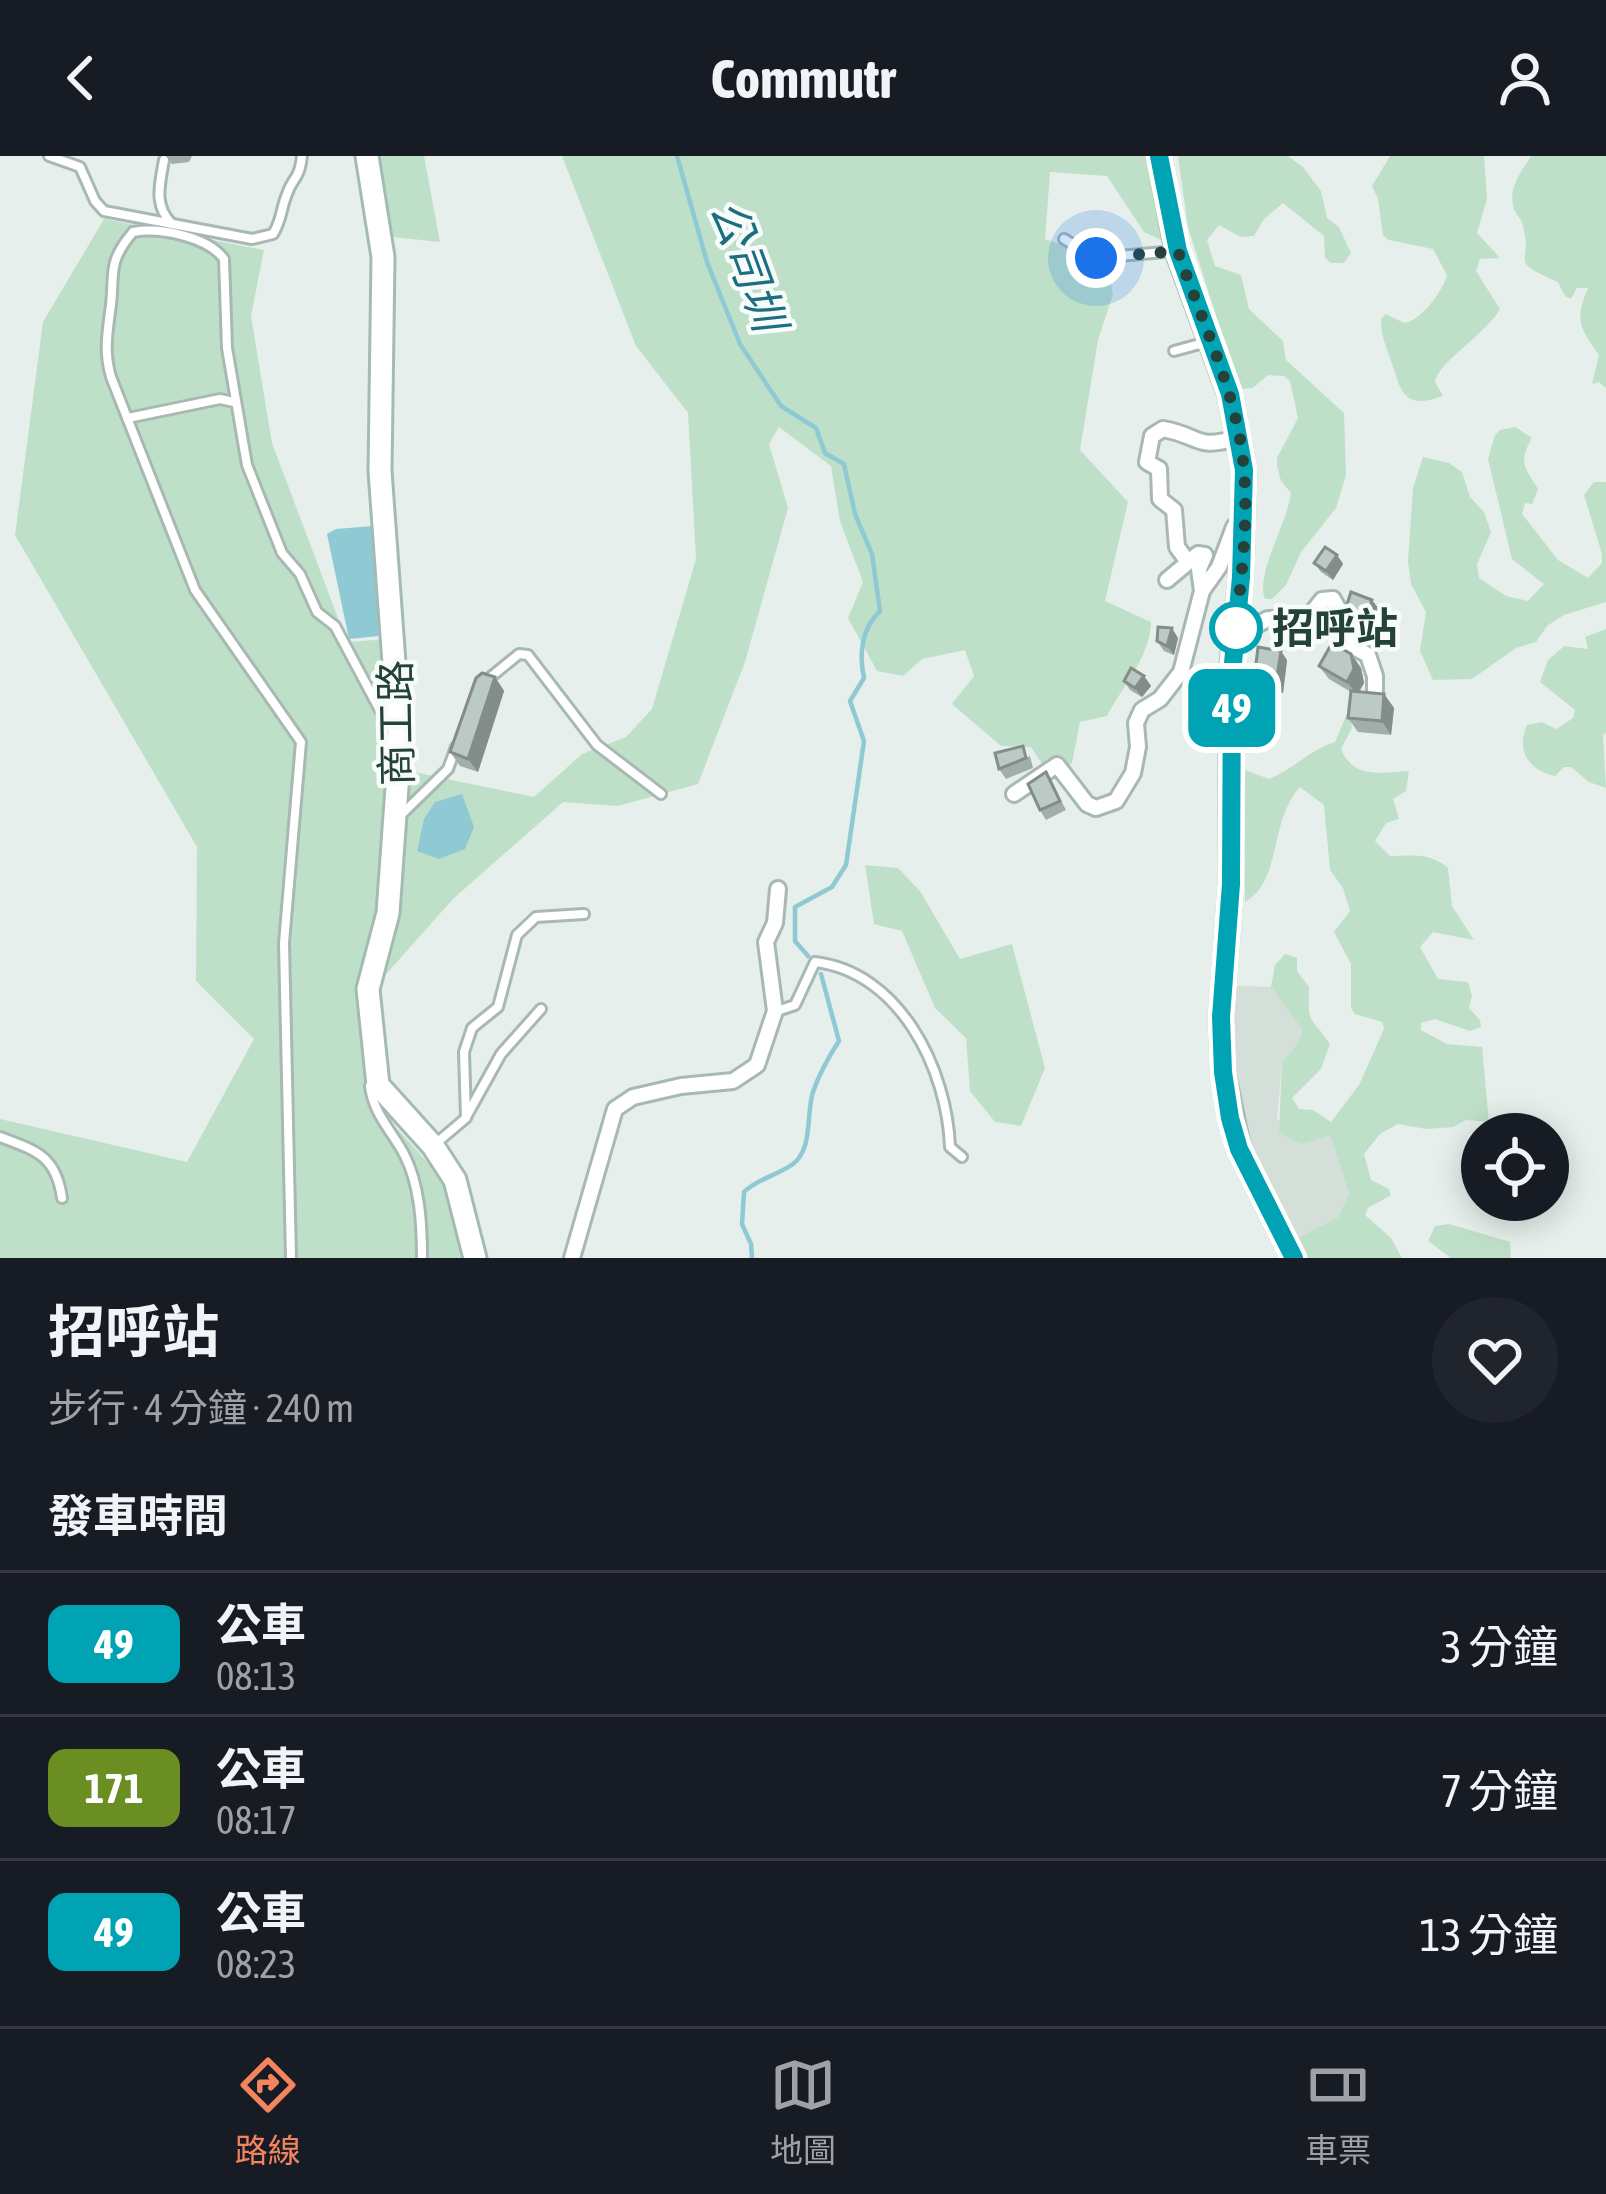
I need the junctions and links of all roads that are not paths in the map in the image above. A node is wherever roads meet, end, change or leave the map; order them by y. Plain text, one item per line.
1 (49, 156) edge
2 (302, 156) edge
3 (367, 156) edge
4 (1159, 156) edge
5 (164, 160) dead end
6 (172, 225) junction
7 (1064, 239) dead end
8 (1178, 251) junction
9 (1209, 342) junction
10 (1174, 351) dead end
11 (234, 402) junction
12 (128, 418) junction
13 (1240, 437) junction
14 (1244, 517) junction
15 (1188, 562) junction
16 (1167, 580) dead end
17 (1202, 591) junction
18 (1235, 636) junction
19 (478, 687) edge
20 (1375, 694) edge
21 (463, 728) edge
22 (661, 794) dead end
23 (1014, 794) dead end
24 (397, 818) junction
25 (778, 889) dead end
26 (584, 914) dead end
27 (541, 1009) dead end
28 (775, 1011) junction
29 (466, 1118) junction
30 (0, 1137) edge
31 (433, 1146) junction
32 (962, 1157) dead end
33 (62, 1198) dead end
34 (291, 1258) edge
35 (422, 1258) edge
36 (475, 1258) edge
37 (572, 1258) edge
38 (1294, 1258) edge

1 - 6 lane
2 - 6 lane
3 - 24 street, 商工路
4 - 8 street
5 - 6 lane
7 - 8 lane
8 - 9 street
9 - 10 lane
9 - 13 street
11 - 12 lane
11 - 12 lane
11 - 35 lane
12 - 34 lane
13 - 14 street
13 - 15 street
14 - 17 street
14 - 18 street
15 - 16 street
15 - 17 street
17 - 23 street
18 - 20 street
18 - 38 street
19 - 22 lane
21 - 24 lane
24 - 31 street, 商工路
25 - 28 street
26 - 29 lane
27 - 29 lane
28 - 32 lane
28 - 37 street
29 - 31 lane
30 - 33 lane
31 - 36 street, 商工路

